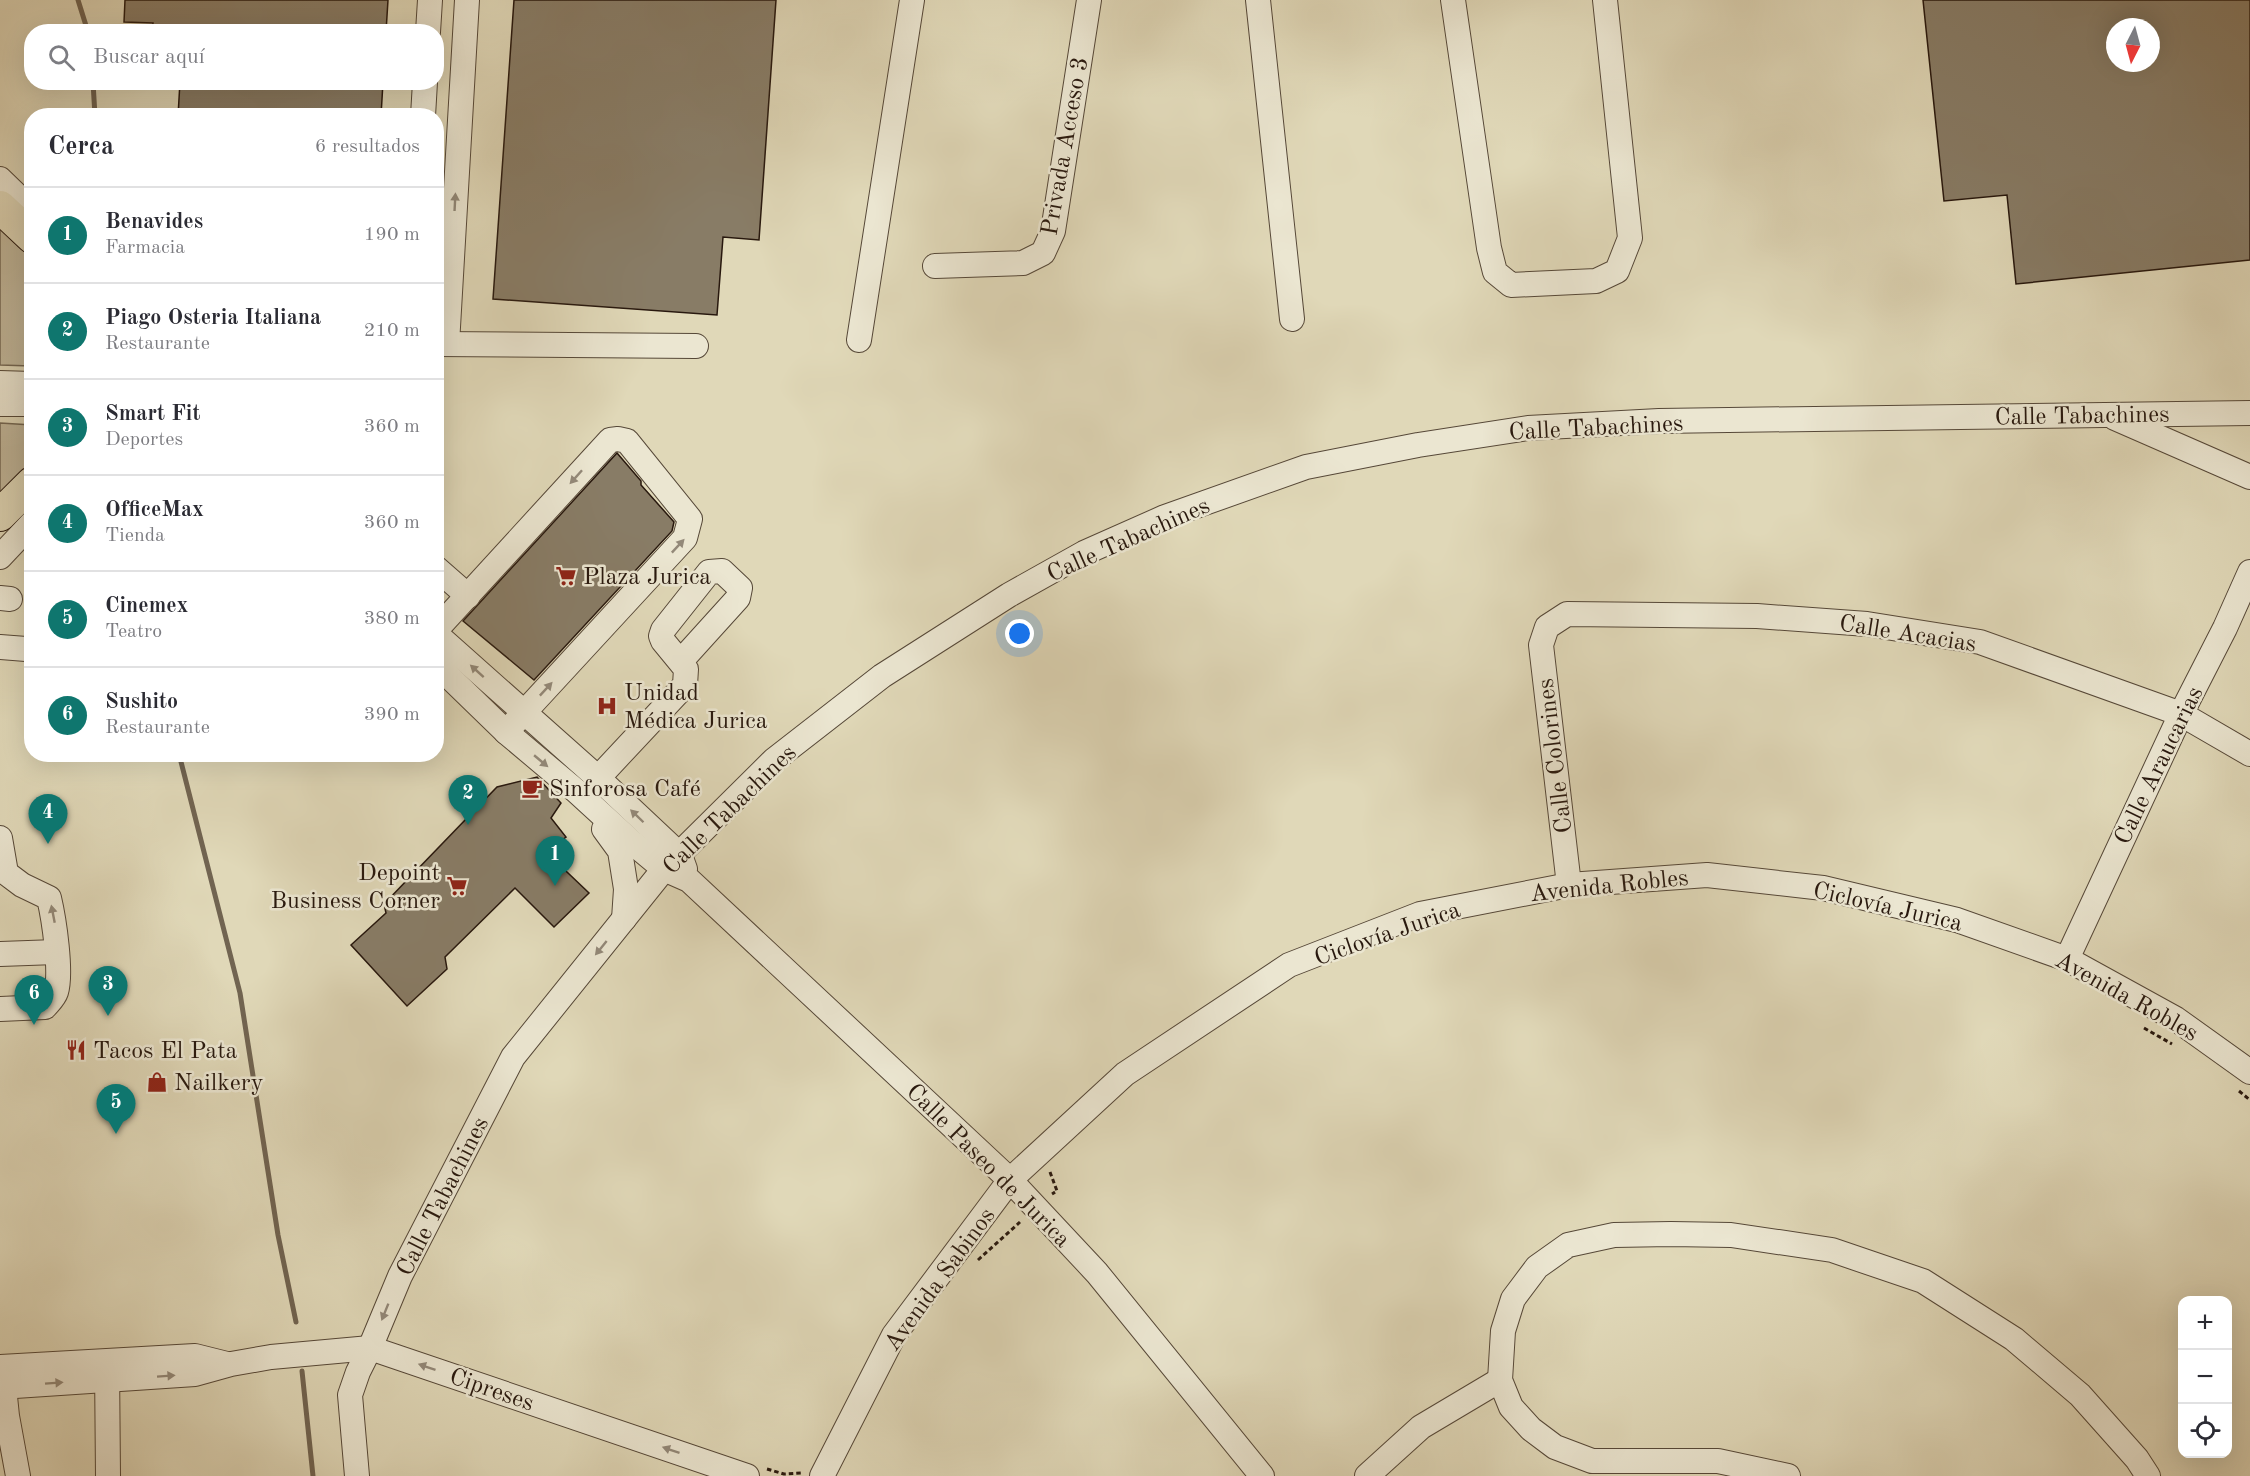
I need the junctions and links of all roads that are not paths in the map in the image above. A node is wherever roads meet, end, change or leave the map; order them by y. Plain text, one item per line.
1 (430, 0) edge
2 (467, 0) edge
3 (912, 0) edge
4 (1089, 0) edge
5 (1258, 0) edge
6 (1453, 0) edge
7 (1605, 0) edge
8 (428, 24) edge
9 (425, 90) edge
10 (423, 108) edge
11 (0, 179) edge
12 (24, 202) edge
13 (0, 207) edge
14 (24, 230) edge
15 (934, 266) dead end
16 (444, 316) edge
17 (1292, 319) dead end
18 (859, 340) dead end
19 (444, 344) edge
20 (696, 346) dead end
21 (0, 383) edge
22 (24, 384) edge
23 (0, 404) edge
24 (24, 404) edge
25 (2250, 413) edge
26 (2107, 414) junction
27 (2250, 477) edge
28 (24, 491) edge
29 (0, 515) edge
30 (24, 531) edge
31 (0, 556) edge
32 (2250, 572) edge
33 (444, 575) edge
34 (468, 596) junction
35 (444, 623) edge
36 (1547, 627) joint
37 (444, 639) edge
38 (0, 647) edge
39 (24, 649) edge
40 (681, 661) dead end
41 (444, 672) edge
42 (524, 714) junction
43 (2181, 714) junction
44 (506, 732) junction
45 (2250, 753) edge
46 (598, 778) junction
47 (569, 785) junction
48 (0, 838) edge
49 (672, 862) junction
50 (1569, 885) junction
51 (624, 919) junction
52 (56, 952) junction
53 (0, 954) edge
54 (2067, 959) junction
55 (0, 1009) edge
56 (2242, 1080) edge
57 (1010, 1180) junction
58 (370, 1348) junction
59 (107, 1370) junction
60 (2, 1380) edge
61 (1500, 1380) junction
62 (18, 1476) edge
63 (108, 1476) edge
64 (357, 1476) edge
65 (747, 1476) edge
66 (822, 1476) edge
67 (1262, 1476) edge
68 (1367, 1476) edge
69 (1788, 1476) edge
70 (2148, 1476) edge

1 - 8 street
16 -> 2 street
3 - 18 street
4 - 15 street, Privada Acceso 3
5 - 17 street
6 - 7 street
9 - 10 street
11 - 12 street
13 - 14 main road
19 - 20 street
21 - 22 street
23 - 24 street
25 - 26 street, Calle Tabachines
26 - 27 street
26 - 49 street, Calle Tabachines
28 - 29 main road
30 - 31 street
32 - 43 street, Calle Araucarias
33 - 34 street
34 - 35 street
42 -> 34 street
36 - 43 street, Calle Acacias
36 - 50 street, Calle Colorines
42 -> 37 street, Calle Paseo de Jurica
38 - 39 street
40 - 46 street
41 - 44 street, Calle Paseo de Jurica
42 - 44 street
42 - 46 street, Calle Paseo de Jurica
43 - 45 street, Calle Acacias
43 - 54 street, Calle Araucarias
44 -> 47 street, Calle Paseo de Jurica
49 -> 46 street, Calle Paseo de Jurica
47 - 49 street, Calle Paseo de Jurica
47 - 51 street
52 -> 48 street
49 - 51 street, Calle Tabachines
49 - 57 street, Calle Paseo de Jurica
50 - 54 street, Avenida Robles
50 - 57 street, Avenida Robles
51 -> 58 street, Calle Tabachines
52 - 53 street
52 - 55 street
54 - 56 street, Avenida Robles
57 - 66 street, Avenida Sabinos
57 - 67 street, Calle Paseo de Jurica
58 - 59 street, Cipreses
58 - 64 street, Calle Tabachines
65 -> 58 street, Cipreses
59 - 60 street, Cipreses
59 - 63 street
60 - 62 street
61 - 68 street
61 - 69 street
61 - 70 street

